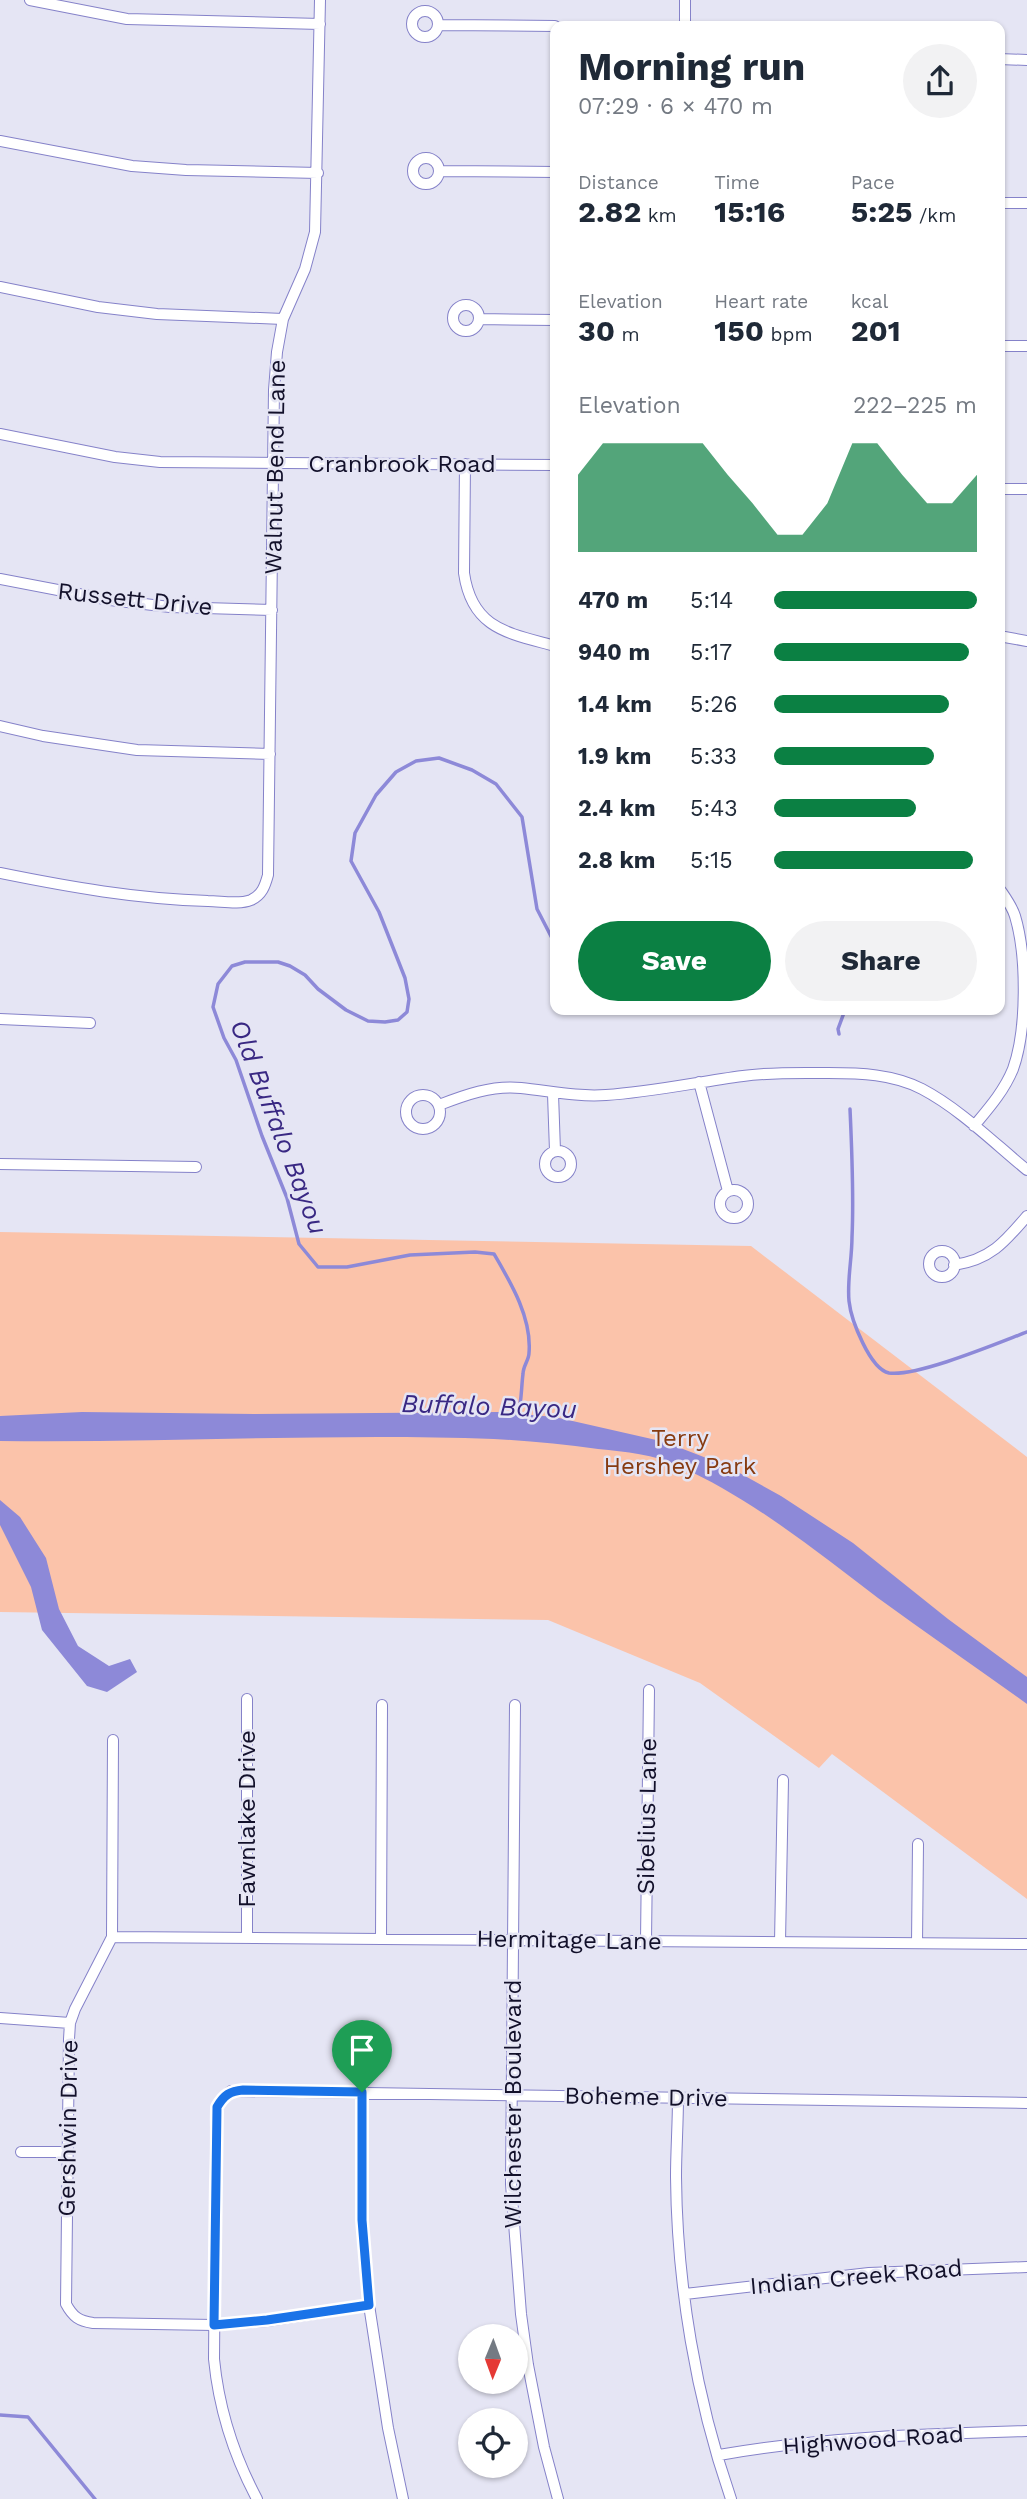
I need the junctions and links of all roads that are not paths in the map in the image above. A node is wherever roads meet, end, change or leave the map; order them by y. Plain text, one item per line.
1 (30, 0) edge
2 (320, 0) edge
3 (685, 0) edge
4 (685, 21) edge
5 (320, 24) junction
6 (438, 25) dead end
7 (550, 26) edge
8 (1005, 59) edge
9 (1027, 60) edge
10 (0, 141) edge
11 (440, 172) dead end
12 (550, 172) edge
13 (317, 173) junction
14 (1005, 203) edge
15 (1027, 203) edge
16 (0, 287) edge
17 (283, 319) junction
18 (479, 319) dead end
19 (550, 320) edge
20 (1005, 346) edge
21 (1027, 346) edge
22 (0, 434) edge
23 (272, 464) junction
24 (465, 464) junction
25 (550, 465) edge
26 (1005, 489) edge
27 (1027, 489) edge
28 (0, 579) edge
29 (272, 610) junction
30 (1005, 637) edge
31 (1027, 641) edge
32 (550, 645) edge
33 (0, 726) edge
34 (270, 754) junction
35 (0, 873) edge
36 (1005, 898) edge
37 (0, 1019) edge
38 (90, 1023) dead end
39 (699, 1082) junction
40 (553, 1094) junction
41 (439, 1105) dead end
42 (974, 1126) junction
43 (555, 1151) dead end
44 (0, 1164) edge
45 (196, 1167) dead end
46 (1027, 1170) edge
47 (728, 1191) dead end
48 (1027, 1216) edge
49 (954, 1265) dead end
50 (649, 1690) dead end
51 (247, 1699) dead end
52 (382, 1705) dead end
53 (514, 1705) dead end
54 (113, 1740) dead end
55 (783, 1780) dead end
56 (918, 1844) dead end
57 (112, 1937) junction
58 (247, 1938) junction
59 (381, 1938) junction
60 (513, 1940) junction
61 (646, 1941) junction
62 (780, 1942) junction
63 (917, 1943) junction
64 (1027, 1944) edge
65 (0, 2018) edge
66 (70, 2023) junction
67 (362, 2092) junction
68 (511, 2094) junction
69 (678, 2097) junction
70 (1027, 2103) edge
71 (21, 2152) dead end
72 (68, 2152) junction
73 (1027, 2267) edge
74 (685, 2294) junction
75 (369, 2305) junction
76 (214, 2325) junction
77 (1027, 2431) edge
78 (719, 2455) junction
79 (257, 2499) edge
80 (403, 2499) edge
81 (558, 2499) edge
82 (731, 2499) edge

1 - 5 street
2 - 5 street, Walnut Bend Lane
3 - 4 street
5 - 13 street, Walnut Bend Lane
6 - 7 street
8 - 9 street
10 - 13 street
11 - 12 street
13 - 17 street, Walnut Bend Lane
14 - 15 street
16 - 17 street
17 - 23 street, Walnut Bend Lane
18 - 19 street
20 - 21 street
22 - 23 street, Cranbrook Road
23 - 24 street, Cranbrook Road
23 - 29 street, Walnut Bend Lane
24 - 25 street, Cranbrook Road
24 - 32 street
26 - 27 street
28 - 29 street, Russett Drive
29 - 34 street, Walnut Bend Lane
30 - 31 street
33 - 34 street
34 - 35 street, Walnut Bend Lane
36 - 42 street
37 - 38 street
39 - 40 street
39 - 42 street
39 - 47 street
40 - 41 street
40 - 43 street
42 - 46 street
44 - 45 street
48 - 49 street
50 - 61 street, Sibelius Lane
51 - 58 street, Fawnlake Drive
52 - 59 street
53 - 60 street, Wilchester Boulevard
54 - 57 street, Gershwin Drive
55 - 62 street
56 - 63 street
57 - 58 street, Hermitage Lane
57 - 66 street, Gershwin Drive
58 - 59 street, Hermitage Lane
59 - 60 street, Hermitage Lane
60 - 61 street, Hermitage Lane
60 - 68 street, Wilchester Boulevard
61 - 62 street, Hermitage Lane
62 - 63 street, Hermitage Lane
63 - 64 street, Hermitage Lane
65 - 66 street
66 - 72 street, Gershwin Drive
67 - 68 street, Boheme Drive
67 - 75 street
67 - 76 street, Boheme Drive
68 - 69 street, Boheme Drive
68 - 81 street, Wilchester Boulevard
69 - 70 street, Boheme Drive
69 - 74 street
71 - 72 street
72 - 76 street, Gershwin Drive
73 - 74 street, Indian Creek Road
74 - 78 street
75 - 76 street
75 - 80 street
76 - 79 street
77 - 78 street, Highwood Road
78 - 82 street

